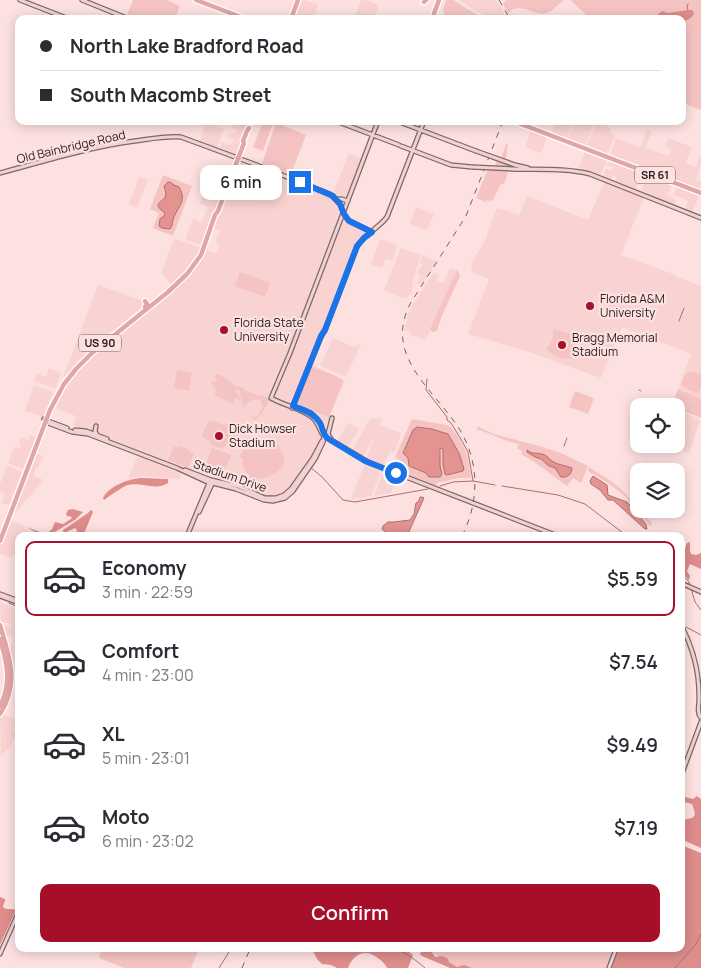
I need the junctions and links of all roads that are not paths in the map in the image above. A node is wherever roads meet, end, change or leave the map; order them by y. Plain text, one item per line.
1 (20, 0) edge
2 (82, 0) edge
3 (196, 0) edge
4 (298, 0) edge
5 (437, 2) edge
6 (59, 15) edge
7 (118, 15) edge
8 (235, 15) edge
9 (292, 15) edge
10 (432, 15) edge
11 (347, 125) edge
12 (377, 125) edge
13 (408, 125) edge
14 (422, 125) edge
15 (523, 125) edge
16 (250, 126) dead end
17 (420, 130) junction
18 (373, 135) junction
19 (413, 150) junction
20 (238, 159) junction
21 (514, 167) junction
22 (0, 173) edge
23 (701, 193) edge
24 (336, 199) junction
25 (348, 201) junction
26 (343, 214) junction
27 (701, 218) edge
28 (376, 228) junction
29 (371, 232) junction
30 (376, 234) dead end
31 (204, 247) junction
32 (159, 299) junction
33 (144, 300) dead end
34 (146, 308) junction
35 (293, 407) junction
36 (332, 418) dead end
37 (45, 421) junction
38 (96, 426) dead end
39 (320, 431) junction
40 (97, 435) junction
41 (324, 436) junction
42 (333, 441) junction
43 (319, 450) junction
44 (172, 466) junction
45 (203, 480) junction
46 (211, 482) junction
47 (207, 488) junction
48 (193, 523) junction
49 (0, 532) edge
50 (189, 532) edge
51 (548, 532) edge
52 (0, 541) edge
53 (685, 584) edge
54 (701, 592) edge
55 (0, 595) edge
56 (15, 601) edge
57 (0, 625) edge
58 (685, 634) edge
59 (0, 639) edge
60 (6, 653) junction
61 (9, 667) junction
62 (0, 706) edge
63 (0, 714) edge
64 (700, 717) edge
65 (685, 764) edge
66 (15, 920) edge
67 (615, 952) edge
68 (0, 954) edge
69 (609, 968) edge

1 - 6 main road
2 - 7 main road
3 - 8 main road
4 - 9 main road
5 - 10 main road
11 - 18 main road
12 - 18 main road
13 - 17 main road
14 - 17 main road
15 - 23 main road, SR 61
16 - 20 main road, US 90
17 - 19 main road
17 - 21 main road, bridge
18 - 19 main road
18 - 25 main road
19 - 21 main road, bridge
19 - 28 main road
20 - 22 main road, Old Bainbridge Road
20 - 24 main road, Old Bainbridge Road
20 - 31 main road, US 90
21 - 27 main road
24 - 25 main road
24 - 26 main road
25 - 26 main road
26 - 29 main road
26 - 35 main road
28 - 29 main road
28 - 30 main road
29 - 35 main road
31 - 32 main road, US 90
31 - 34 main road, US 90
32 - 34 main road, US 90
32 - 34 main road
33 - 34 main road
34 - 37 main road, US 90
35 - 39 main road
35 - 41 main road
36 - 42 main road
37 - 40 main road, Stadium Drive
37 - 44 main road, Stadium Drive
37 - 49 main road, US 90
37 - 52 main road, US 90
38 - 40 main road
39 - 41 main road
39 - 43 main road
40 - 44 main road, Stadium Drive
41 - 42 main road
41 - 43 main road, Stadium Drive
42 - 43 main road
42 - 51 main road
43 - 46 main road, Stadium Drive
44 - 45 main road, Stadium Drive
44 - 46 main road, Stadium Drive
45 - 46 main road, Stadium Drive
45 - 47 main road
46 - 47 main road
46 - 48 main road
47 - 48 main road
48 - 50 main road
53 - 54 main road
55 - 56 main road
57 - 60 main road
58 - 64 main road
59 - 60 main road
60 - 61 main road
61 - 62 main road
61 - 63 main road
64 - 65 main road
66 - 68 main road
67 - 69 main road

